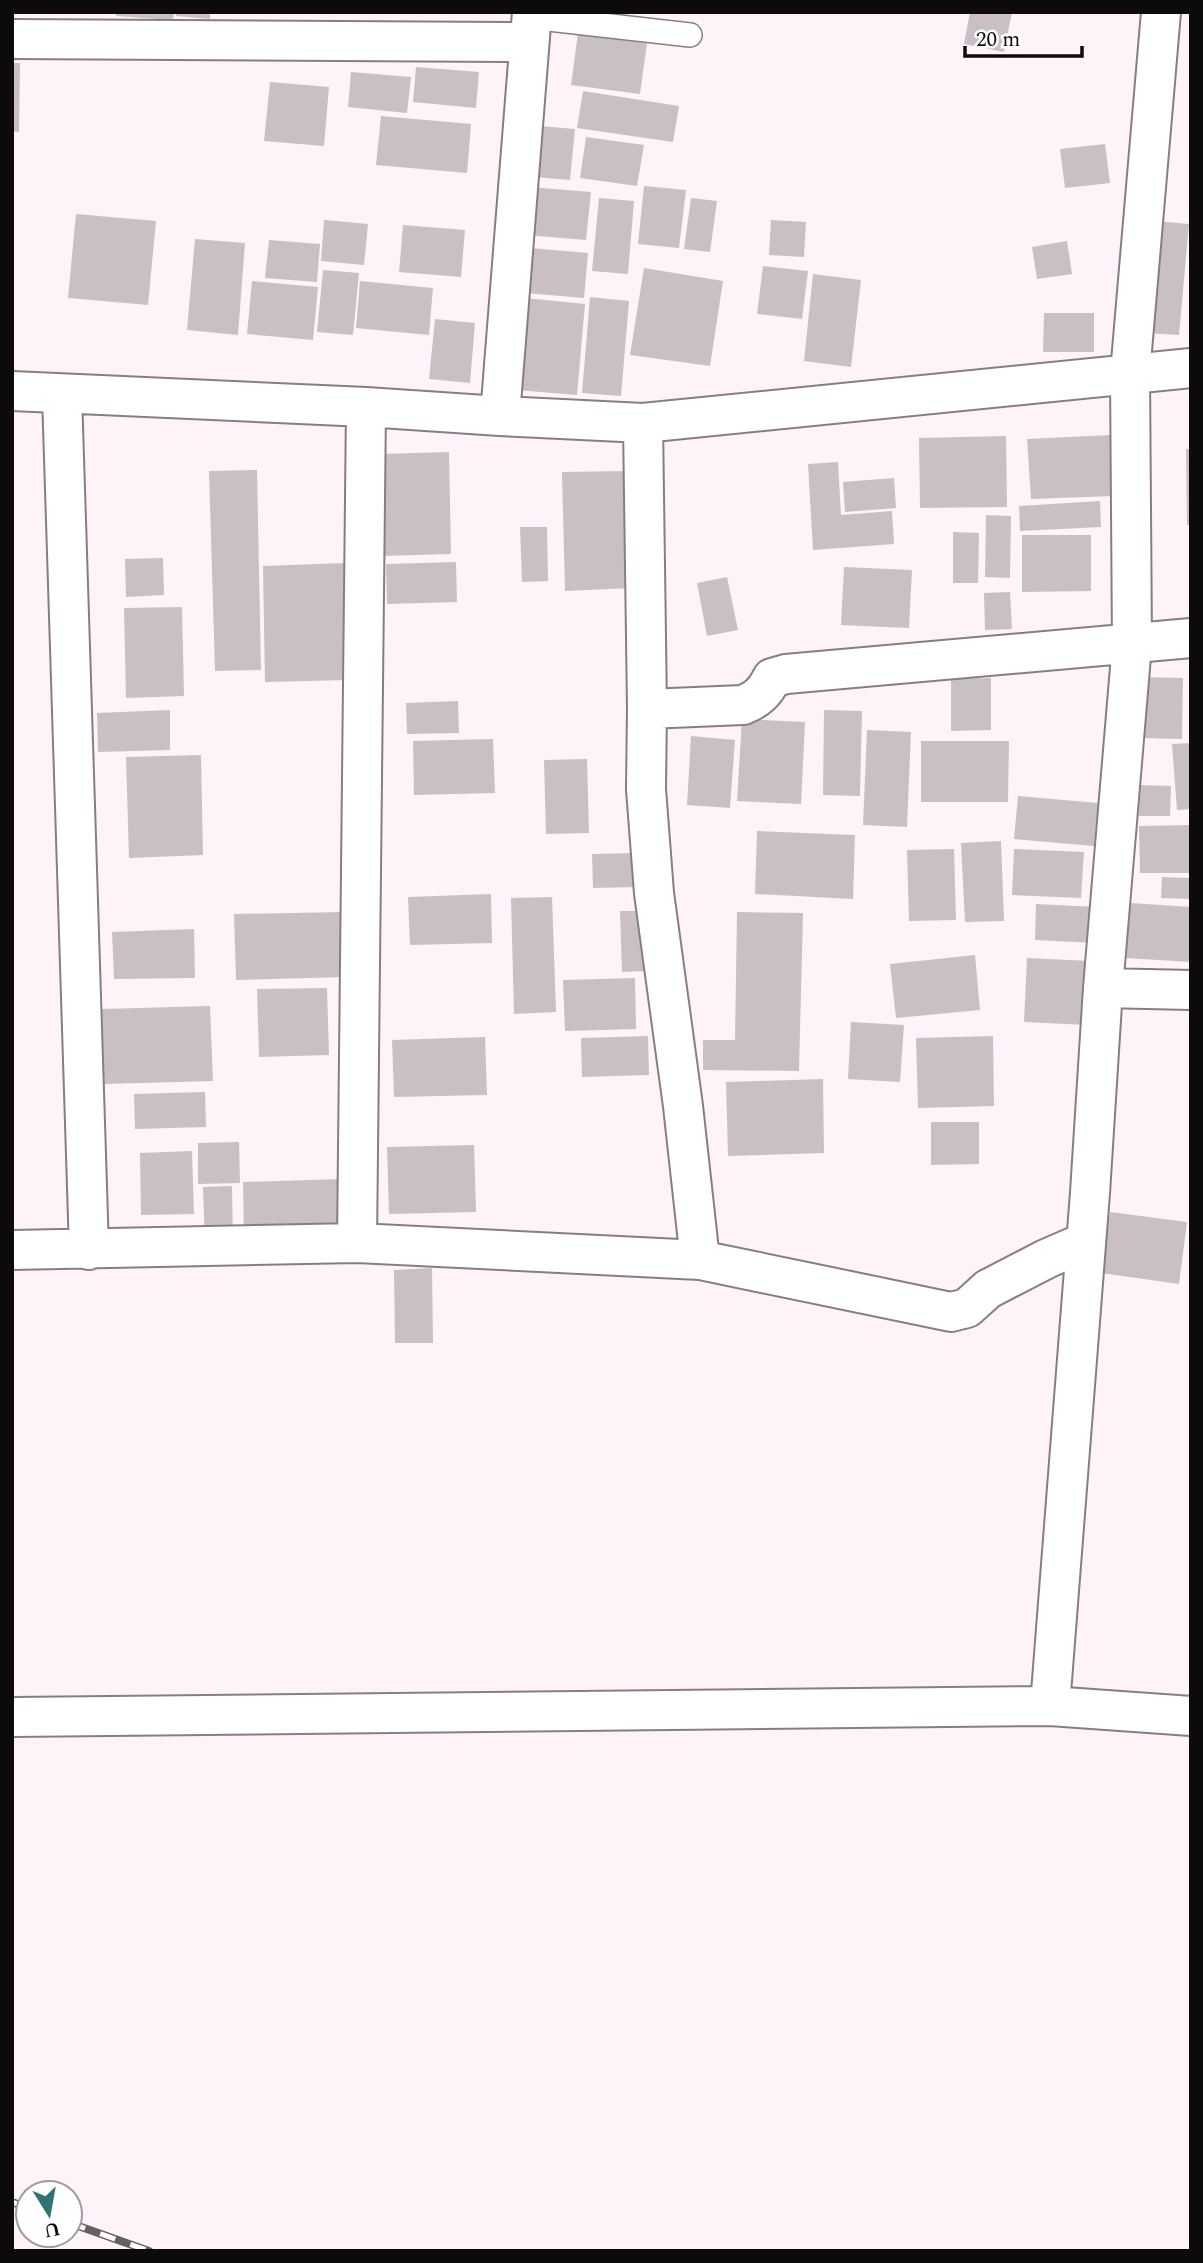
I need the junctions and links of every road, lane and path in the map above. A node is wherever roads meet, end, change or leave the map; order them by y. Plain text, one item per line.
1 (1161, 12) edge
2 (531, 24) edge
3 (690, 35) dead end
4 (12, 39) edge
5 (1191, 368) edge
6 (1130, 374) junction
7 (12, 391) edge
8 (62, 394) junction
9 (366, 407) junction
10 (500, 416) junction
11 (643, 423) junction
12 (1191, 638) edge
13 (1132, 643) junction
14 (647, 709) junction
15 (1103, 988) junction
16 (1191, 990) edge
17 (1086, 1242) junction
18 (357, 1243) junction
19 (12, 1250) edge
20 (89, 1250) junction
21 (700, 1260) junction
22 (1050, 1706) junction
23 (1191, 1716) edge
24 (12, 1717) edge

1 - 6 street
2 - 3 lane
2 - 4 street
2 - 10 street
5 - 6 street
6 - 11 street
6 - 13 street
7 - 8 street
8 - 9 street
8 - 20 street
9 - 10 street
9 - 18 street
10 - 11 street
11 - 14 street
12 - 13 street
13 - 14 street
13 - 15 street
14 - 21 street
15 - 16 street
15 - 17 street
17 - 21 street
17 - 22 street
18 - 20 street
18 - 21 street
19 - 20 street
22 - 23 street
22 - 24 street

